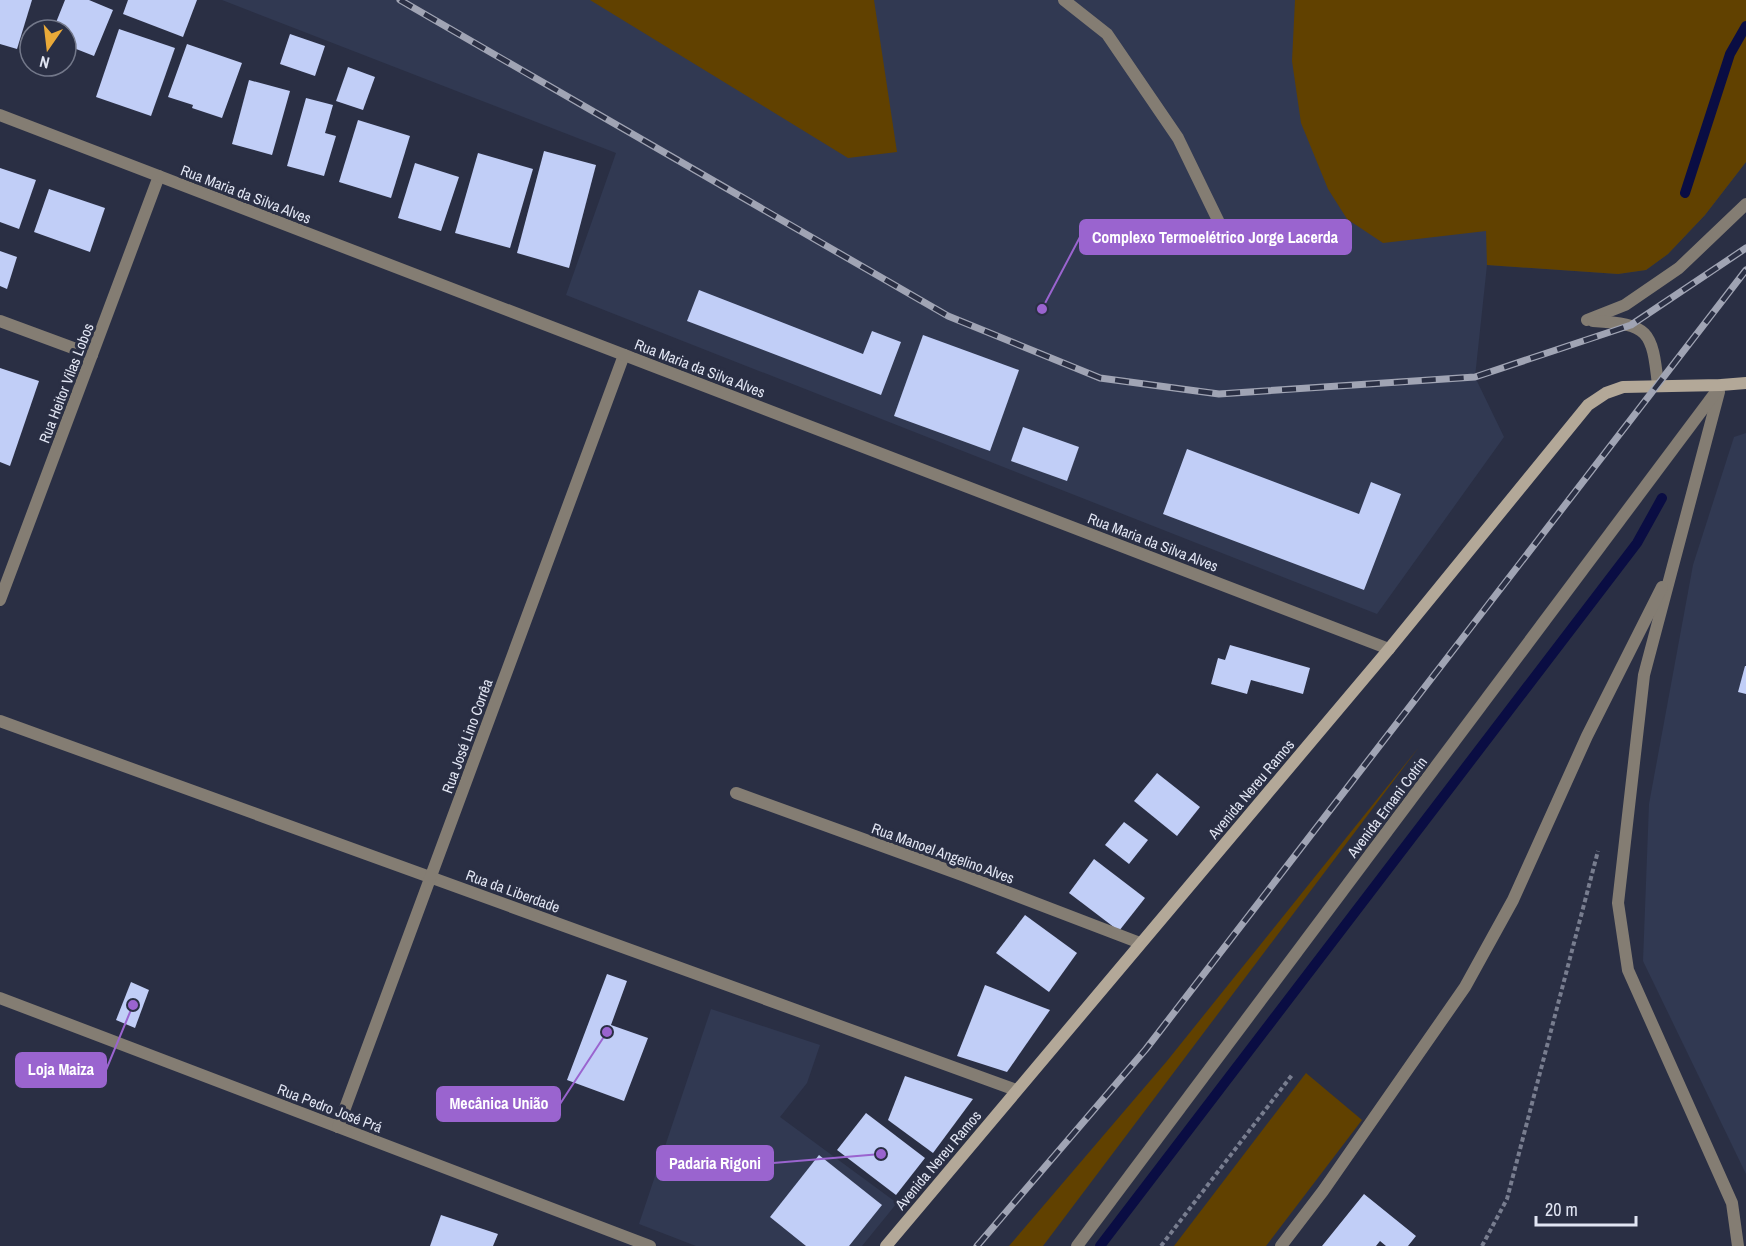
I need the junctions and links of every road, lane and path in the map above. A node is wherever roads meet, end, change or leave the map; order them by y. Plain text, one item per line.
1 (1064, 0) edge
2 (0, 116) edge
3 (159, 176) junction
4 (1746, 204) edge
5 (1230, 245) dead end
6 (0, 321) edge
7 (92, 355) junction
8 (624, 355) junction
9 (1746, 383) edge
10 (1658, 385) junction
11 (1721, 385) junction
12 (1674, 563) junction
13 (0, 600) edge
14 (1389, 649) junction
15 (0, 721) edge
16 (736, 793) dead end
17 (1599, 846) dead end
18 (430, 877) junction
19 (1140, 943) junction
20 (0, 998) edge
21 (1292, 1075) dead end
22 (1016, 1090) junction
23 (338, 1127) junction
24 (650, 1246) edge
25 (886, 1246) edge
26 (1077, 1246) edge
27 (1161, 1246) edge
28 (1281, 1246) edge
29 (1482, 1246) edge
30 (1738, 1246) edge

1 - 5 street
2 - 3 street, Rua Maria da Silva Alves
3 - 7 street, Rua Heitor Vilas Lobos
3 - 8 street, Rua Maria da Silva Alves
4 - 10 street
6 - 7 street
7 - 13 street, Rua Heitor Vilas Lobos
8 - 14 street, Rua Maria da Silva Alves
8 - 18 street, Rua José Lino Corrêa
9 - 11 main road, Avenida Nereu Ramos
10 - 11 main road, Avenida Nereu Ramos
10 - 14 main road, Avenida Nereu Ramos
11 - 12 street
11 - 26 street, Avenida Ernani Cotrin
12 - 28 street
12 - 30 street
14 - 19 main road, Avenida Nereu Ramos
15 - 18 street, Rua da Liberdade
16 - 19 street, Rua Manoel Angelino Alves
17 - 29 path
18 - 22 street, Rua da Liberdade
18 - 23 street, Rua José Lino Corrêa
19 - 22 main road, Avenida Nereu Ramos
20 - 23 street, Rua Pedro José Prá
21 - 27 path
22 - 25 main road, Avenida Nereu Ramos
23 - 24 street, Rua Pedro José Prá

